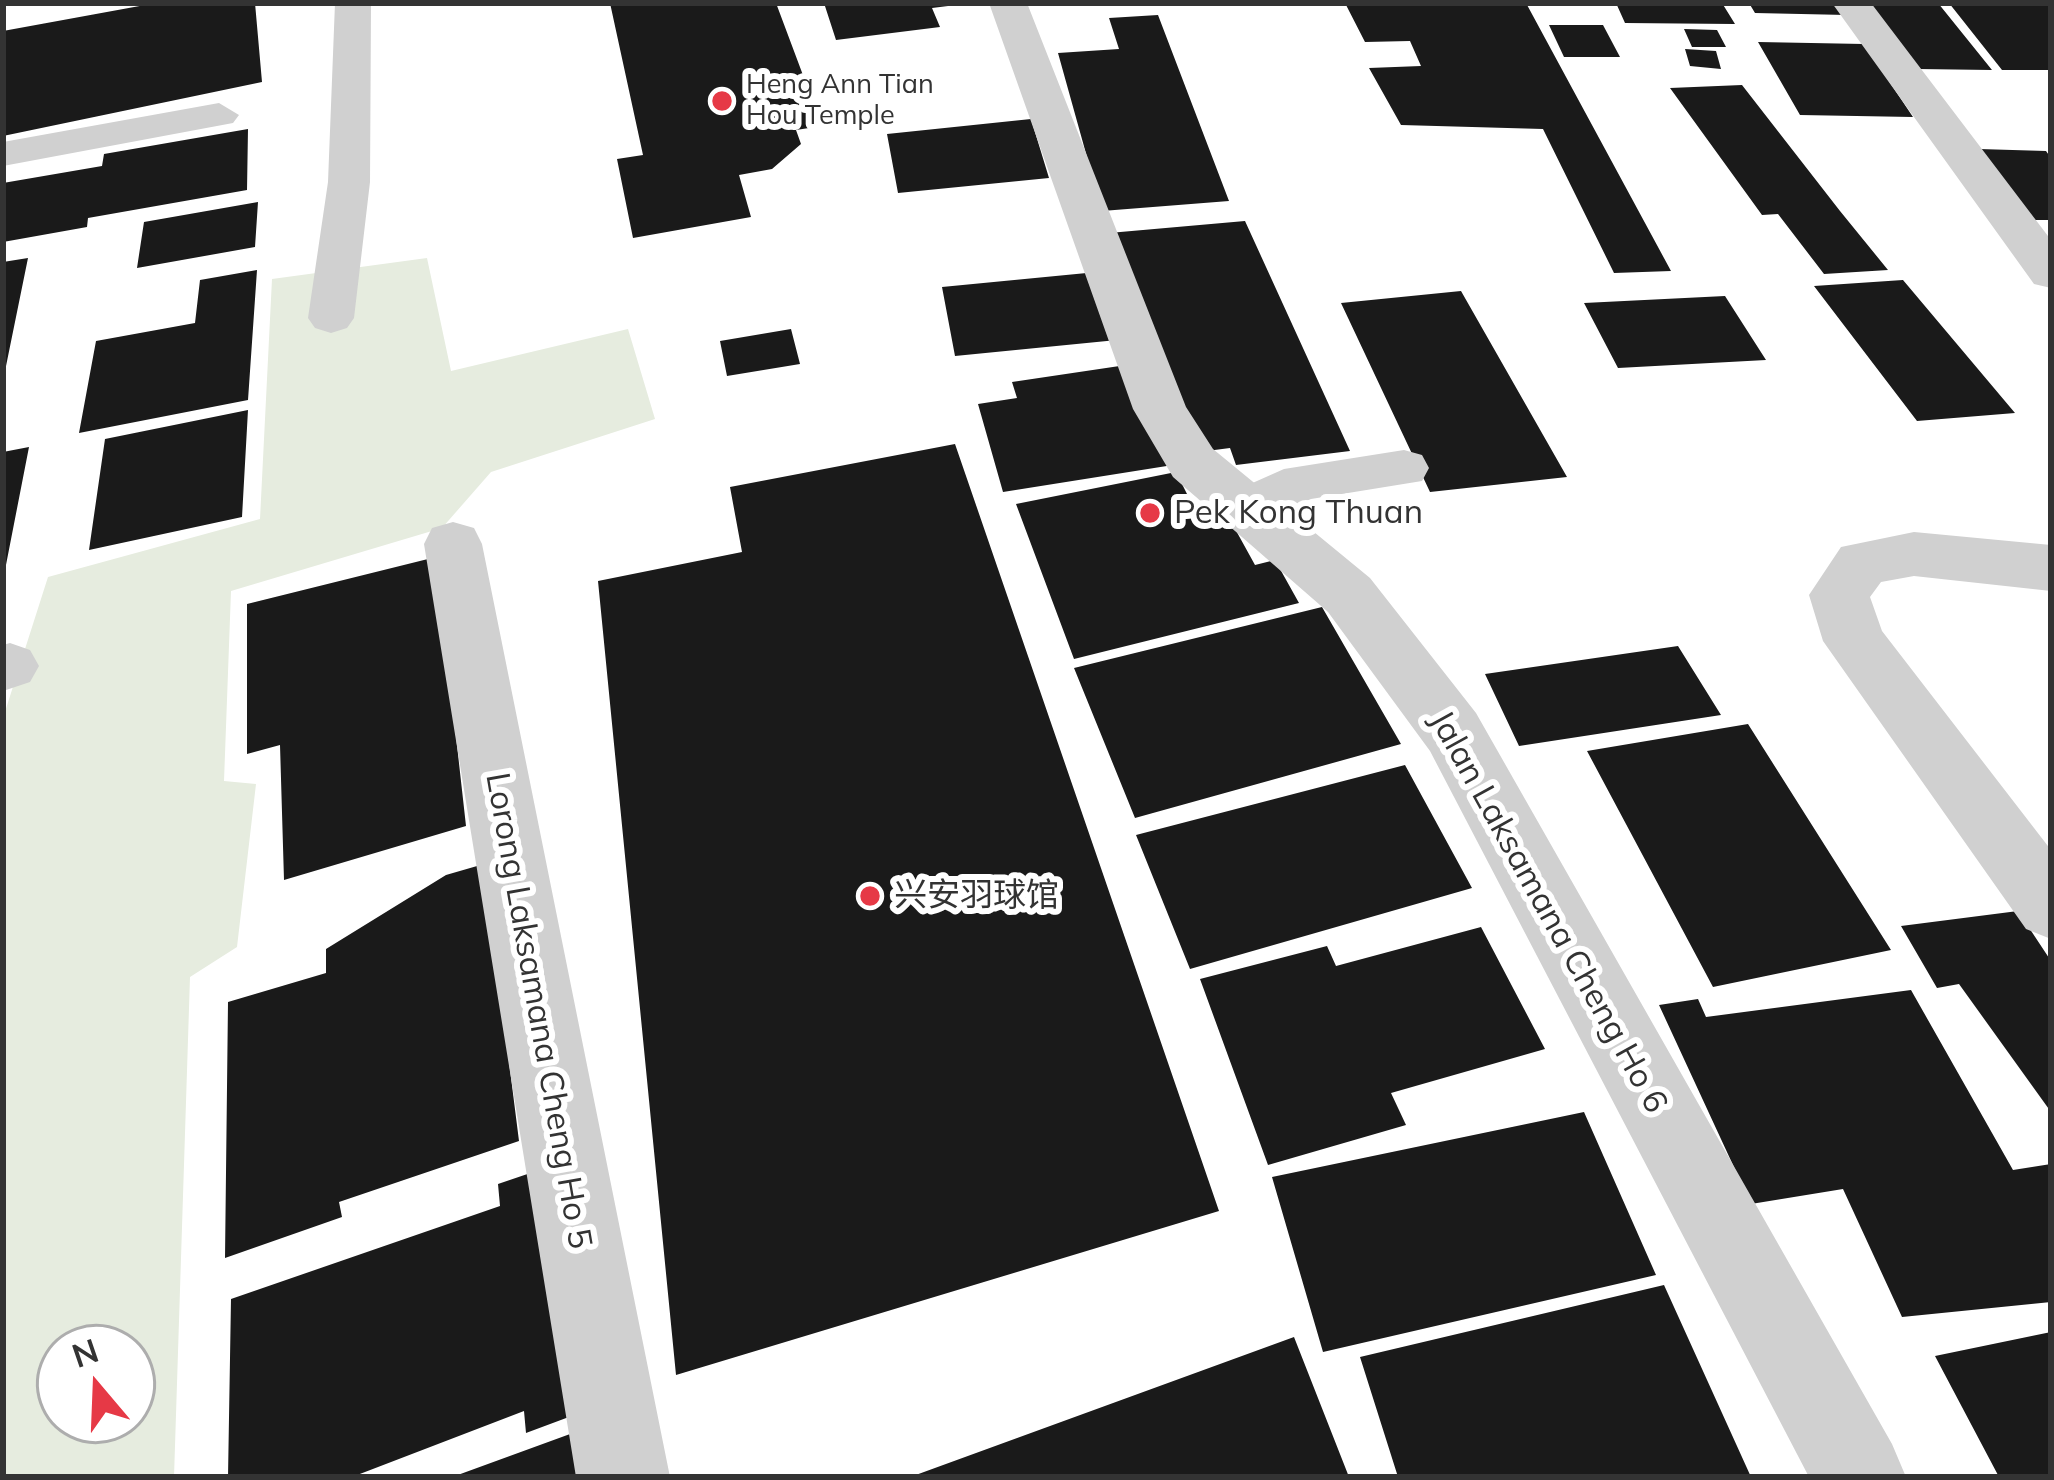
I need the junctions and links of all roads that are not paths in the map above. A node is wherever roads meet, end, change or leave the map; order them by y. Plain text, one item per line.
1 (353, 3) edge
2 (1009, 3) edge
3 (1851, 3) edge
4 (219, 115) dead end
5 (3, 154) edge
6 (2051, 273) edge
7 (331, 318) dead end
8 (1404, 467) dead end
9 (1248, 506) junction
10 (453, 544) dead end
11 (2051, 568) edge
12 (2051, 906) edge
13 (623, 1477) edge
14 (1858, 1477) edge

1 - 7 lane
2 - 9 street, Jalan Laksamana Cheng Ho 6
3 - 6 street
4 - 5 lane
8 - 9 lane
9 - 14 street, Jalan Laksamana Cheng Ho 6
10 - 13 street, Lorong Laksamana Cheng Ho 5
11 - 12 street

